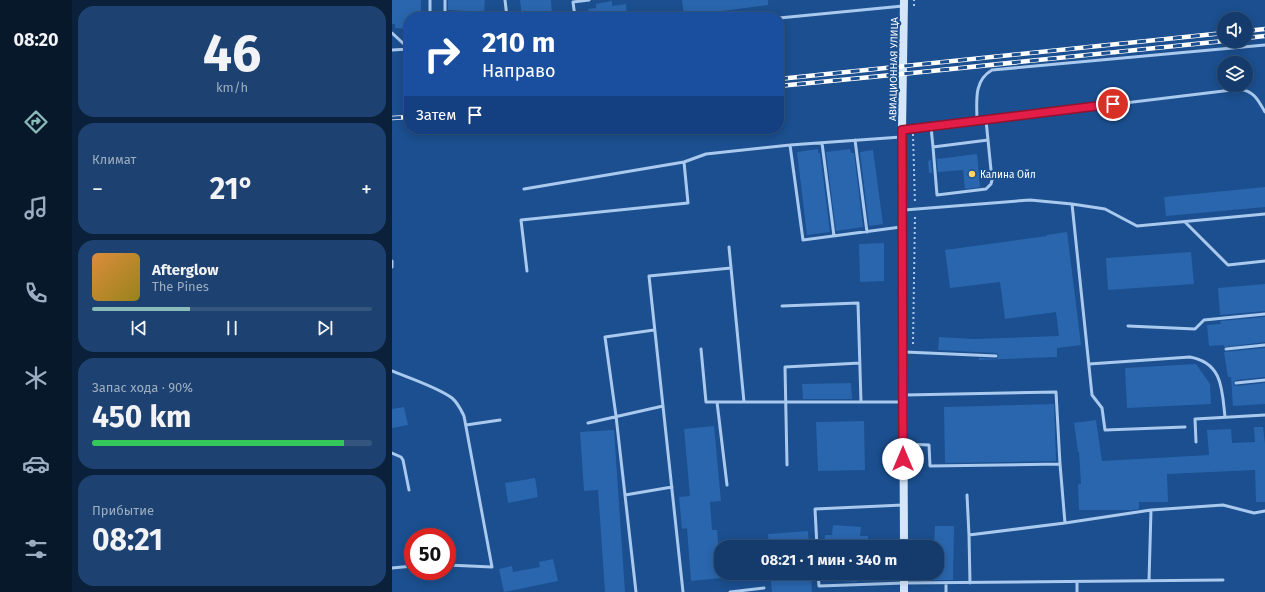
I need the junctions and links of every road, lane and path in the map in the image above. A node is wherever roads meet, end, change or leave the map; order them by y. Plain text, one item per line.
1 (430, 0) edge
2 (445, 0) edge
3 (505, 0) edge
4 (589, 0) edge
5 (914, 0) edge
6 (904, 3) edge
7 (914, 7) dead end
8 (430, 12) edge
9 (445, 12) edge
10 (506, 12) edge
11 (574, 12) edge
12 (784, 17) edge
13 (392, 33) edge
14 (404, 44) edge
15 (1265, 45) edge
16 (404, 49) edge
17 (392, 50) edge
18 (1265, 112) edge
19 (986, 120) junction
20 (978, 121) junction
21 (931, 127) junction
22 (913, 129) junction
23 (902, 134) junction
24 (856, 140) junction
25 (988, 140) junction
26 (822, 142) junction
27 (790, 145) junction
28 (933, 147) junction
29 (684, 162) junction
30 (524, 189) dead end
31 (1072, 204) junction
32 (915, 209) junction
33 (903, 210) junction
34 (1265, 214) edge
35 (1185, 222) junction
36 (902, 227) junction
37 (867, 232) junction
38 (834, 236) junction
39 (729, 247) dead end
40 (392, 261) edge
41 (1265, 261) edge
42 (392, 267) edge
43 (731, 268) junction
44 (527, 271) dead end
45 (782, 306) dead end
46 (1265, 314) edge
47 (1128, 326) dead end
48 (654, 330) junction
49 (1265, 345) edge
50 (701, 349) dead end
51 (1226, 349) dead end
52 (903, 352) junction
53 (913, 352) junction
54 (996, 356) dead end
55 (860, 363) junction
56 (1089, 364) junction
57 (392, 371) edge
58 (1265, 380) edge
59 (1236, 383) dead end
60 (903, 399) junction
61 (717, 402) junction
62 (744, 402) junction
63 (786, 402) junction
64 (861, 402) junction
65 (663, 406) junction
66 (1265, 415) edge
67 (616, 416) junction
68 (1225, 417) junction
69 (500, 420) dead end
70 (588, 423) dead end
71 (466, 425) junction
72 (1185, 427) dead end
73 (1196, 442) dead end
74 (903, 444) junction
75 (392, 453) edge
76 (1060, 464) junction
77 (787, 465) dead end
78 (727, 485) dead end
79 (672, 487) junction
80 (409, 490) dead end
81 (625, 495) junction
82 (967, 495) dead end
83 (904, 505) junction
84 (1151, 510) junction
85 (1265, 512) edge
86 (1064, 523) junction
87 (969, 535) junction
88 (817, 540) edge
89 (904, 540) edge
90 (456, 565) edge
91 (404, 567) edge
92 (392, 568) edge
93 (819, 580) edge
94 (1223, 580) dead end
95 (1149, 581) junction
96 (1077, 582) junction
97 (946, 583) junction
98 (970, 583) junction
99 (764, 588) dead end
100 (904, 588) edge
101 (636, 592) edge
102 (683, 592) edge
103 (730, 592) edge
104 (946, 592) edge
105 (1077, 592) edge

1 - 8 lane
2 - 9 lane
3 - 10 lane
4 - 11 lane
5 - 7 path
6 - 12 lane
6 - 23 main road, АВИАЦИОННАЯ УЛИЦА
13 - 14 lane
15 - 20 lane
16 - 17 lane
18 - 19 lane
19 - 20 lane
19 - 25 lane
20 - 21 lane
21 - 22 lane
21 - 28 lane
22 - 23 lane
22 - 32 path
23 - 24 lane
23 - 33 main road, АВИАЦИОННАЯ УЛИЦА
24 - 26 lane
24 - 37 lane
25 - 28 lane
25 - 28 lane
26 - 27 lane
26 - 38 lane
27 - 29 lane
27 - 38 lane
29 - 30 lane
29 - 44 lane
31 - 32 lane
31 - 35 lane
31 - 56 lane
32 - 33 lane
32 - 53 path
33 - 36 main road, АВИАЦИОННАЯ УЛИЦА
34 - 35 lane
35 - 41 lane
36 - 37 lane
36 - 52 main road, АВИАЦИОННАЯ УЛИЦА
37 - 38 lane
39 - 43 lane
40 - 42 lane
43 - 48 lane
43 - 62 lane
45 - 55 lane
46 - 47 lane
48 - 65 lane
48 - 67 lane
49 - 51 lane
50 - 61 lane
52 - 53 lane
52 - 60 main road, АВИАЦИОННАЯ УЛИЦА
53 - 54 lane
55 - 63 lane
55 - 64 lane
56 - 68 lane
56 - 72 lane
57 - 71 lane
58 - 59 lane
60 - 64 lane
60 - 74 main road, АВИАЦИОННАЯ УЛИЦА
60 - 76 lane
61 - 62 lane
61 - 78 lane
62 - 63 lane
63 - 64 lane
63 - 77 lane
65 - 67 lane
65 - 79 lane
66 - 68 lane
67 - 70 lane
67 - 81 lane
68 - 73 lane
69 - 71 lane
71 - 90 lane
74 - 76 lane
74 - 83 main road, АВИАЦИОННАЯ УЛИЦА
75 - 80 lane
76 - 86 lane
79 - 81 lane
79 - 102 lane
81 - 101 lane
82 - 87 lane
83 - 88 lane
83 - 89 main road, АВИАЦИОННАЯ УЛИЦА
84 - 85 lane
84 - 86 lane
84 - 95 lane
86 - 87 lane
87 - 98 lane
91 - 92 lane
93 - 100 lane
94 - 95 lane
95 - 96 lane
96 - 98 lane
96 - 105 lane
97 - 98 lane
97 - 100 lane
97 - 104 lane
99 - 103 lane

